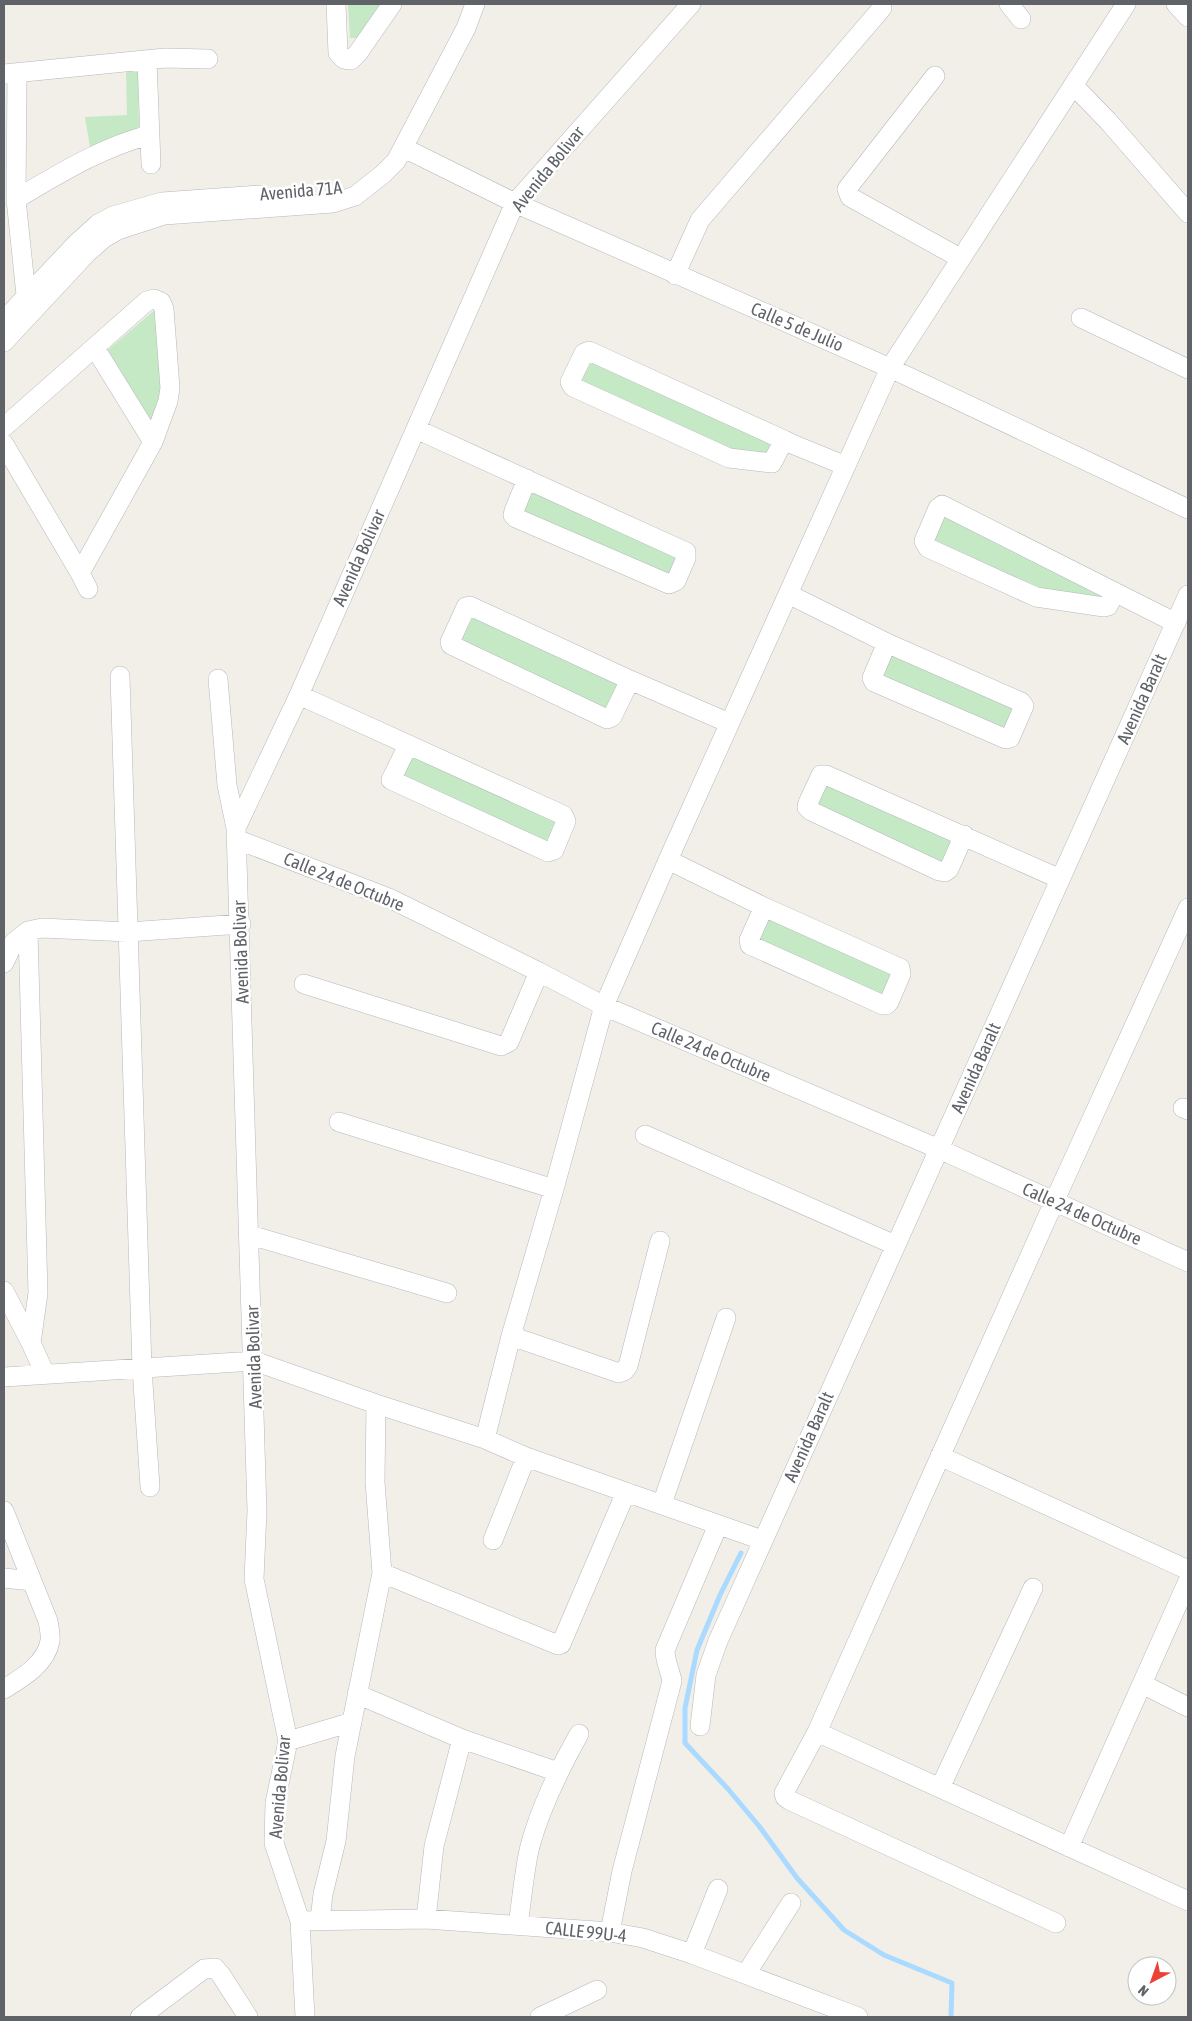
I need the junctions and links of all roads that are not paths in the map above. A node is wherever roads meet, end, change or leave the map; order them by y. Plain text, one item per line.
1 (336, 4) edge
2 (392, 4) edge
3 (475, 4) edge
4 (691, 4) edge
5 (1009, 4) edge
6 (1126, 4) edge
7 (1176, 4) edge
8 (882, 8) dead end
9 (1188, 17) edge
10 (1021, 18) dead end
11 (208, 59) dead end
12 (147, 60) junction
13 (10, 74) edge
14 (935, 76) dead end
15 (1073, 85) junction
16 (149, 135) junction
17 (404, 148) junction
18 (151, 164) dead end
19 (16, 200) junction
20 (515, 203) junction
21 (1188, 213) edge
22 (960, 258) junction
23 (675, 275) junction
24 (18, 310) edge
25 (1081, 318) dead end
26 (4, 342) edge
27 (94, 348) junction
28 (890, 368) junction
29 (1188, 369) edge
30 (4, 427) edge
31 (416, 429) junction
32 (784, 440) junction
33 (153, 442) junction
34 (4, 444) edge
35 (846, 466) junction
36 (527, 479) junction
37 (1188, 509) edge
38 (1115, 592) junction
39 (788, 594) junction
40 (1188, 595) edge
41 (1176, 623) junction
42 (889, 644) junction
43 (120, 676) dead end
44 (218, 678) dead end
45 (630, 680) junction
46 (299, 695) junction
47 (729, 724) junction
48 (408, 744) junction
49 (236, 834) junction
50 (964, 835) junction
51 (668, 860) junction
52 (1060, 879) junction
53 (764, 907) junction
54 (1188, 908) edge
55 (241, 924) junction
56 (28, 931) junction
57 (128, 932) junction
58 (1181, 942) edge
59 (4, 964) edge
60 (539, 972) junction
61 (304, 984) dead end
62 (604, 1006) junction
63 (339, 1122) dead end
64 (645, 1135) dead end
65 (939, 1149) junction
66 (554, 1189) junction
67 (1054, 1202) junction
68 (250, 1235) junction
69 (660, 1241) dead end
70 (895, 1246) junction
71 (1188, 1262) edge
72 (4, 1291) edge
73 (447, 1293) dead end
74 (726, 1318) dead end
75 (511, 1336) junction
76 (31, 1343) junction
77 (254, 1361) junction
78 (142, 1368) junction
79 (45, 1374) junction
80 (4, 1377) edge
81 (376, 1404) junction
82 (485, 1439) junction
83 (940, 1456) junction
84 (526, 1457) junction
85 (150, 1487) dead end
86 (626, 1492) junction
87 (662, 1504) junction
88 (4, 1511) edge
89 (718, 1525) junction
90 (493, 1540) dead end
91 (762, 1540) junction
92 (1188, 1570) edge
93 (382, 1573) junction
94 (4, 1578) edge
95 (32, 1581) junction
96 (1188, 1581) edge
97 (1033, 1588) dead end
98 (1142, 1684) junction
99 (4, 1689) edge
100 (357, 1694) junction
101 (1188, 1707) edge
102 (352, 1722) junction
103 (700, 1726) dead end
104 (817, 1732) junction
105 (579, 1734) dead end
106 (462, 1739) junction
107 (288, 1741) junction
108 (558, 1772) junction
109 (940, 1788) junction
110 (1069, 1847) junction
111 (718, 1889) dead end
112 (1188, 1901) edge
113 (791, 1903) dead end
114 (426, 1919) junction
115 (320, 1920) junction
116 (300, 1921) junction
117 (1056, 1923) dead end
118 (518, 1925) junction
119 (610, 1932) junction
120 (692, 1954) junction
121 (746, 1974) junction
122 (596, 1990) dead end
123 (140, 2017) edge
124 (248, 2017) edge
125 (304, 2017) edge
126 (540, 2017) edge
127 (858, 2017) edge

1 - 2 street
3 - 17 street, Avenida 71A
4 - 20 street, Avenida Bolivar
5 - 10 street
6 - 15 street
7 - 9 street
8 - 23 street
11 - 12 street
12 - 13 street
12 - 16 street
13 - 19 street
14 - 22 street
15 - 21 street
15 - 22 street
16 - 18 street
16 - 19 street
17 - 20 street, Calle 5 de Julio
17 - 24 street, Avenida 71A
19 - 24 street
20 - 23 street, Calle 5 de Julio
20 - 31 street, Avenida Bolivar
22 - 28 street
23 - 28 street, Calle 5 de Julio
24 - 26 street, Avenida 71A
25 - 29 street
27 - 30 street
27 - 33 street
27 - 33 street
28 - 35 street
28 - 37 street, Calle 5 de Julio
31 - 36 street
31 - 46 street, Avenida Bolivar
32 - 32 street
32 - 35 street
33 - 34 street
35 - 39 street
36 - 36 street
38 - 38 street
38 - 41 street
39 - 42 street
39 - 47 street
40 - 41 street, Avenida Baralt
41 - 52 street, Avenida Baralt
42 - 42 street
43 - 57 street
44 - 49 street
45 - 45 street
45 - 47 street
46 - 48 street
46 - 49 street, Avenida Bolivar
47 - 51 street
48 - 48 street
49 - 55 street, Avenida Bolivar
49 - 60 street, Calle 24 de Octubre
50 - 50 street
50 - 52 street
51 - 53 street
51 - 62 street
52 - 65 street, Avenida Baralt
53 - 53 street
54 - 58 street
55 - 57 street
55 - 68 street, Avenida Bolivar
56 - 57 street
56 - 59 street
56 - 76 street
57 - 78 street
58 - 67 street
60 - 61 street
60 - 62 street, Calle 24 de Octubre
62 - 65 street, Calle 24 de Octubre
62 - 66 street
63 - 66 street
64 - 70 street
65 - 67 street, Calle 24 de Octubre
65 - 70 street, Avenida Baralt
66 - 75 street
67 - 71 street, Calle 24 de Octubre
67 - 83 street
68 - 73 street
68 - 77 street, Avenida Bolivar
69 - 75 street
70 - 91 street, Avenida Baralt
72 - 76 street
74 - 87 street
75 - 82 street
76 - 79 street
77 - 78 street
77 - 81 street
77 - 107 street, Avenida Bolivar
78 - 79 street
78 - 85 street
79 - 80 street
81 - 82 street
81 - 93 street
82 - 84 street
83 - 92 street
83 - 104 street
84 - 86 street
84 - 90 street
86 - 87 street
86 - 93 street
87 - 89 street
88 - 95 street
89 - 91 street
89 - 119 street
91 - 103 street, Avenida Baralt
93 - 100 street
94 - 95 street
95 - 99 street
96 - 98 street
97 - 109 street
98 - 101 street
98 - 110 street
100 - 102 street
100 - 106 street
102 - 107 street
102 - 115 street
104 - 109 street
104 - 117 street
105 - 108 street
106 - 108 street
106 - 114 street
107 - 116 street, Avenida Bolivar
108 - 118 street
109 - 110 street
110 - 112 street
111 - 120 street
113 - 121 street
114 - 115 street, CALLE 99U-4
114 - 118 street, CALLE 99U-4
115 - 116 street, CALLE 99U-4
116 - 125 street, Avenida Bolivar
118 - 119 street, CALLE 99U-4
119 - 120 street, CALLE 99U-4
120 - 121 street, CALLE 99U-4
121 - 127 street, CALLE 99U-4
122 - 126 street
123 - 124 street

